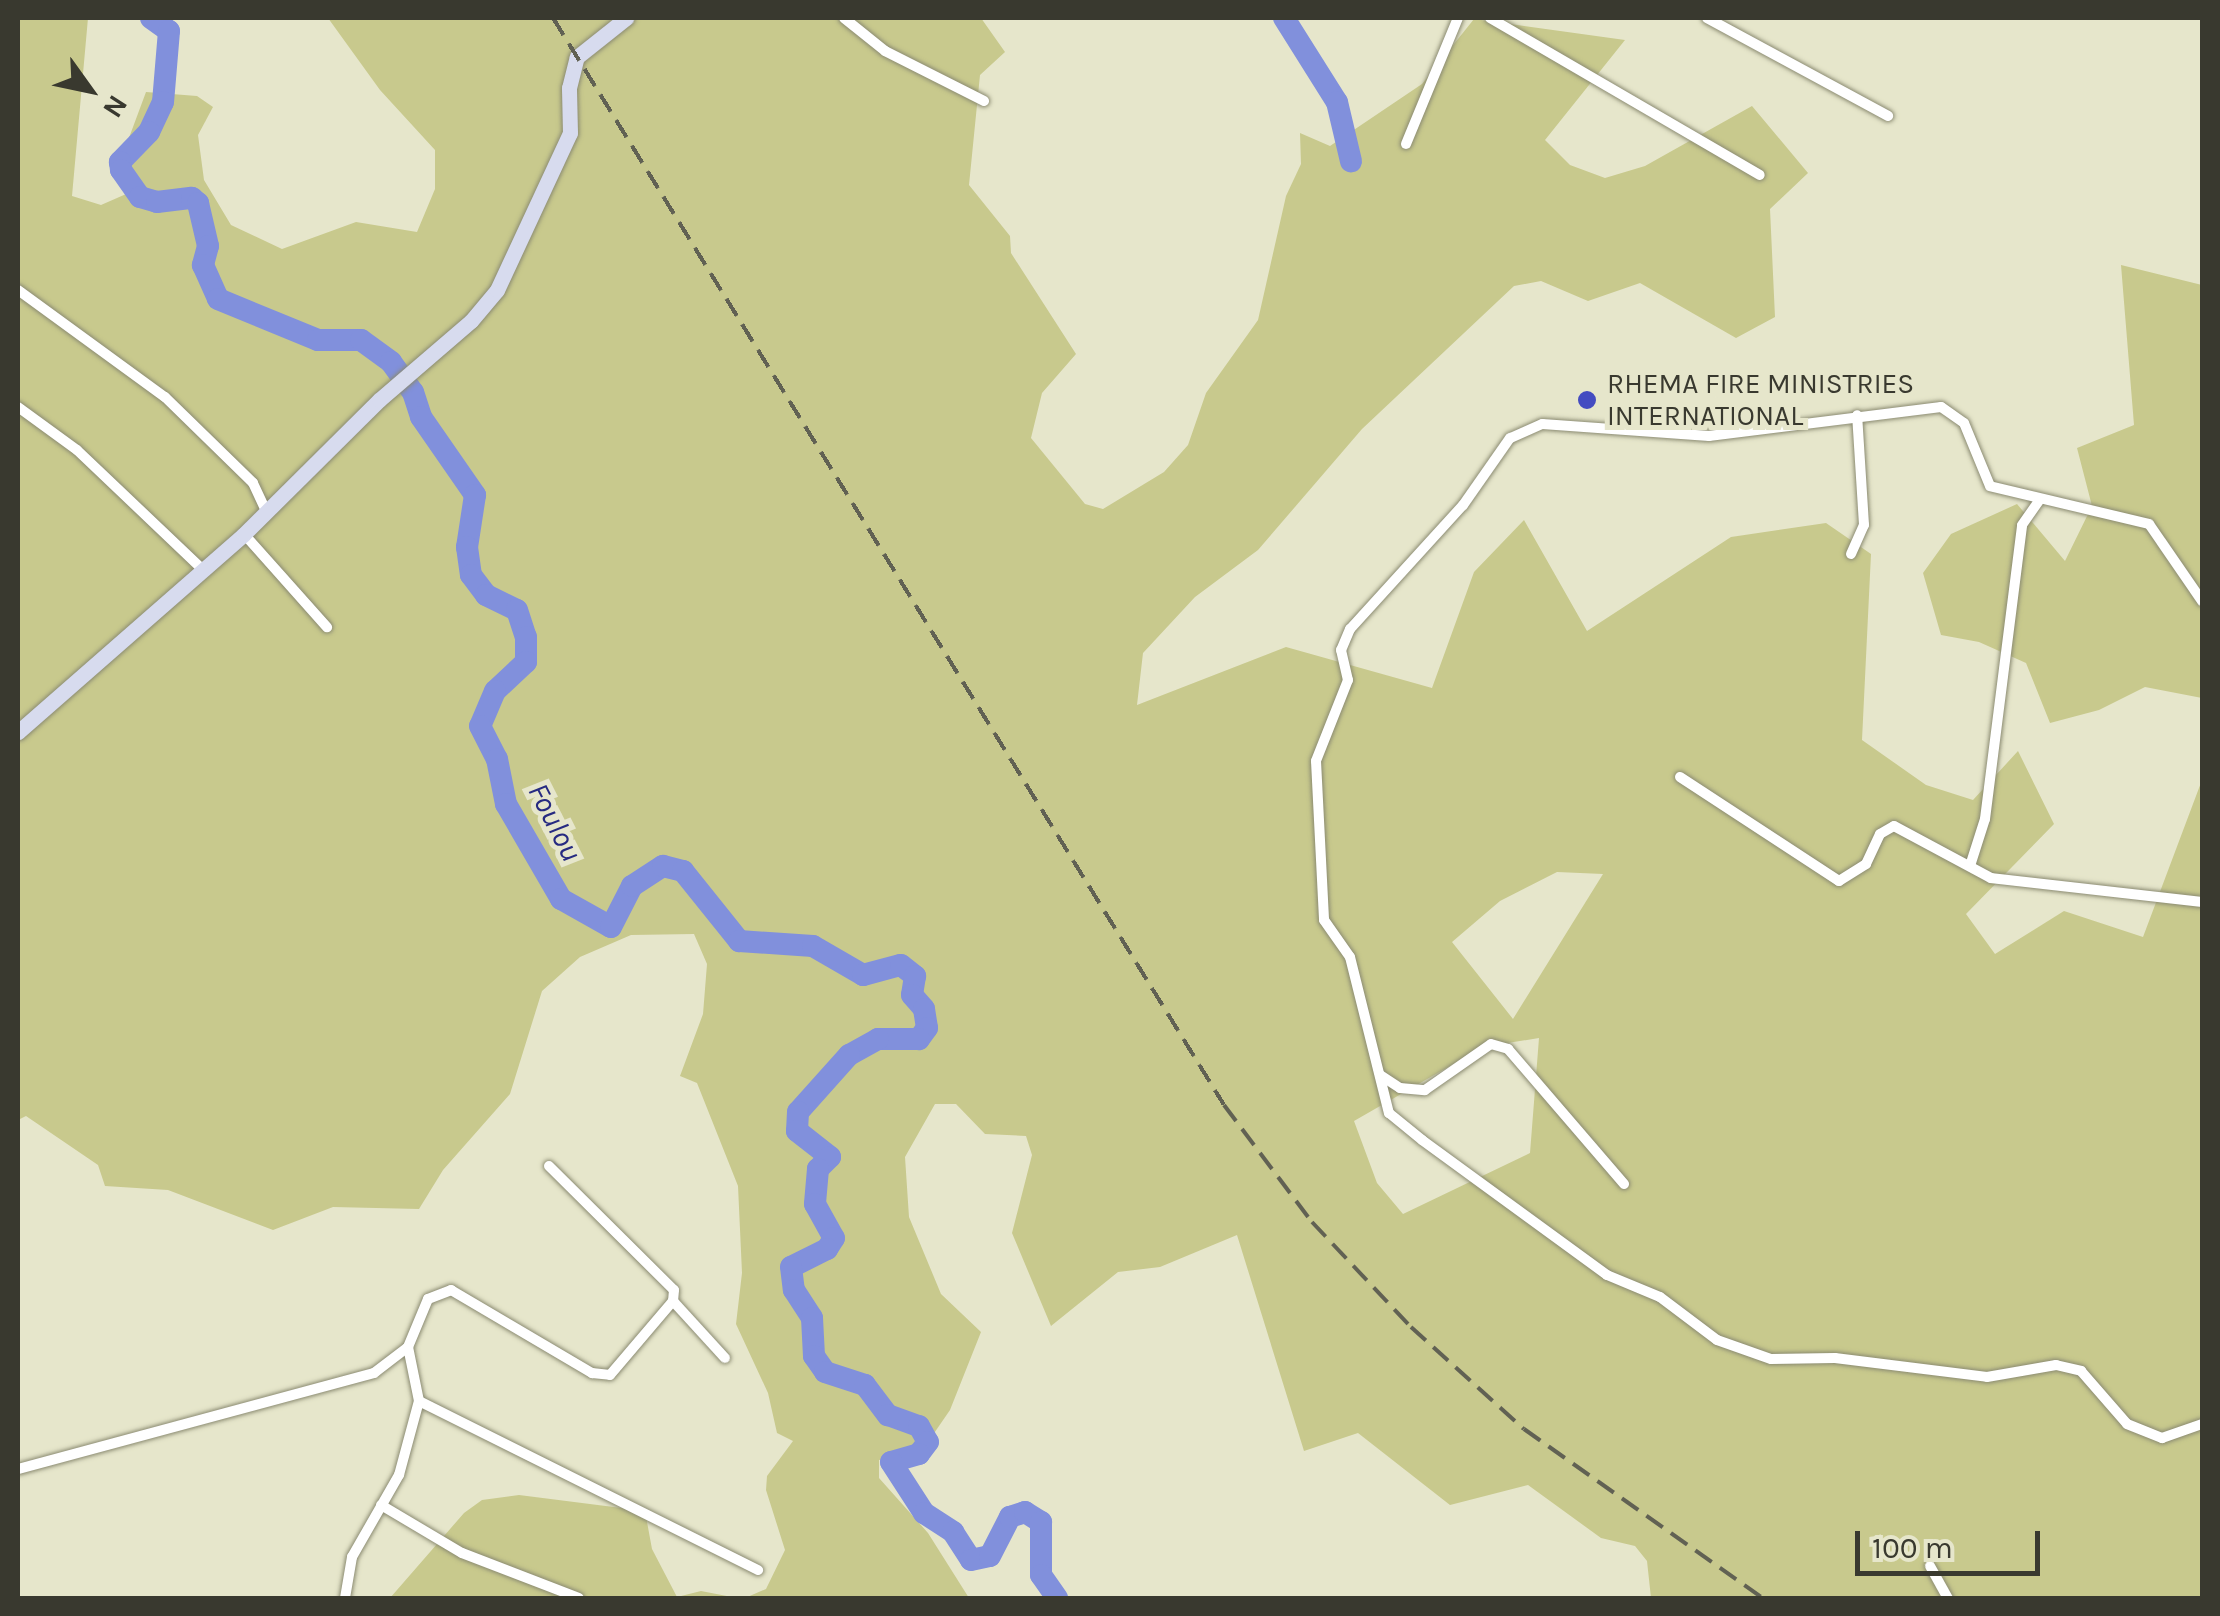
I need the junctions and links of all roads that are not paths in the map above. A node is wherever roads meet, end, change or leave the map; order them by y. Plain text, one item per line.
1 (626, 18) edge
2 (844, 18) edge
3 (1458, 18) edge
4 (1490, 18) edge
5 (1707, 18) edge
6 (984, 101) dead end
7 (1888, 116) dead end
8 (1406, 144) dead end
9 (1760, 175) dead end
10 (18, 290) edge
11 (18, 408) edge
12 (1857, 415) junction
13 (2039, 501) junction
14 (267, 513) junction
15 (244, 534) junction
16 (1851, 554) dead end
17 (204, 570) junction
18 (2202, 601) edge
19 (327, 627) dead end
20 (18, 732) edge
21 (1680, 777) dead end
22 (1970, 866) junction
23 (2202, 902) edge
24 (1380, 1076) junction
25 (549, 1166) dead end
26 (1624, 1184) dead end
27 (673, 1301) junction
28 (408, 1347) junction
29 (725, 1358) dead end
30 (419, 1400) junction
31 (2202, 1424) edge
32 (18, 1468) edge
33 (381, 1505) junction
34 (1930, 1566) dead end
35 (758, 1570) dead end
36 (345, 1598) edge
37 (579, 1598) edge
38 (1948, 1598) edge

1 - 14 street
2 - 6 street
3 - 8 street
4 - 9 street
5 - 7 street
10 - 14 street
11 - 17 street
12 - 13 street
12 - 16 street
12 - 24 street
13 - 18 street
13 - 22 street
14 - 15 street
15 - 17 street
15 - 19 street
17 - 20 street
21 - 22 street
22 - 23 street
24 - 26 street
24 - 31 street
25 - 27 street
27 - 28 street
27 - 29 street
28 - 30 street
28 - 32 street
30 - 33 street
30 - 35 street
33 - 36 street
33 - 37 street
34 - 38 street

